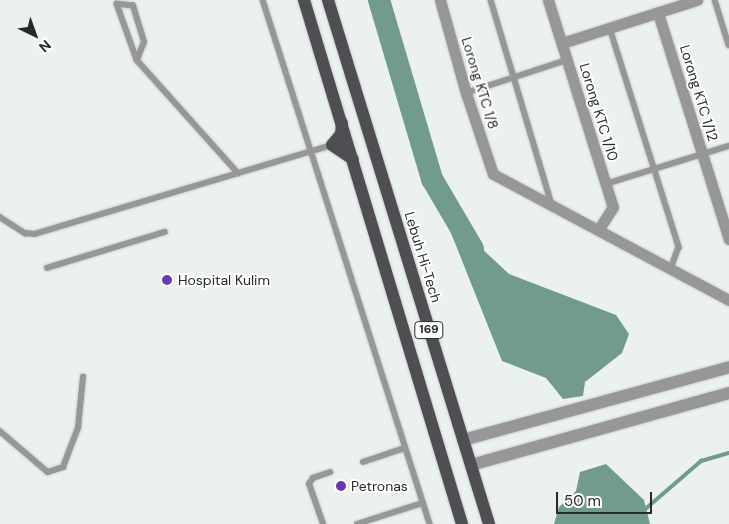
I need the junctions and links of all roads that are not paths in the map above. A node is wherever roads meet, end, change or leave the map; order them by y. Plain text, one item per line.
1 (263, 0) edge
2 (304, 0) edge
3 (328, 0) edge
4 (440, 0) edge
5 (491, 0) edge
6 (548, 0) edge
7 (697, 0) edge
8 (715, 0) edge
9 (658, 13) junction
10 (610, 28) junction
11 (562, 43) junction
12 (729, 45) edge
13 (137, 60) junction
14 (567, 60) junction
15 (515, 78) junction
16 (466, 93) junction
17 (342, 121) junction
18 (370, 136) junction
19 (348, 141) junction
20 (332, 145) junction
21 (729, 146) edge
22 (311, 151) junction
23 (703, 156) junction
24 (353, 159) junction
25 (655, 169) junction
26 (238, 173) junction
27 (606, 184) junction
28 (552, 204) junction
29 (0, 217) edge
30 (598, 230) junction
31 (165, 232) dead end
32 (729, 239) edge
33 (47, 268) dead end
34 (671, 269) junction
35 (729, 300) edge
36 (729, 367) edge
37 (83, 377) dead end
38 (729, 393) edge
39 (0, 431) edge
40 (463, 440) junction
41 (405, 448) junction
42 (363, 462) dead end
43 (471, 466) junction
44 (330, 472) dead end
45 (423, 503) junction
46 (323, 524) edge
47 (357, 524) edge
48 (430, 524) edge
49 (462, 524) edge
50 (489, 524) edge

1 - 22 lane
2 - 17 main road, 169
3 - 18 main road, Lebuh Hi-Tech / 169
4 - 16 street, Lorong KTC 1/8
5 - 15 lane
6 - 11 street, Lorong KTC 1/10
7 - 9 street
8 - 12 lane
9 - 10 street
9 - 23 street, Lorong KTC 1/12
10 - 11 street
10 - 25 lane
11 - 14 street, Lorong KTC 1/10
13 - 13 lane
13 - 26 lane
14 - 15 lane
14 - 27 street, Lorong KTC 1/10
15 - 16 lane
15 - 28 lane
16 - 28 street, Lorong KTC 1/8
17 - 19 main road, 169
17 - 20 main road
18 - 19 main road
18 - 40 main road, Lebuh Hi-Tech / 169
19 - 20 lane
19 - 24 main road, 169
20 - 22 lane
20 - 24 main road
21 - 23 lane
22 - 26 lane
22 - 41 lane
23 - 25 lane
23 - 32 street, Lorong KTC 1/12
24 - 49 main road, 169
25 - 27 lane
25 - 34 lane
26 - 29 lane
27 - 30 street, Lorong KTC 1/10
28 - 30 street
30 - 34 street
31 - 33 lane
34 - 35 street
36 - 40 street
37 - 39 lane
38 - 43 street
40 - 43 main road, Lebuh Hi-Tech / 169
41 - 42 lane
41 - 45 lane
43 - 50 main road, Lebuh Hi-Tech / 169
44 - 46 lane
45 - 47 lane
45 - 48 lane

